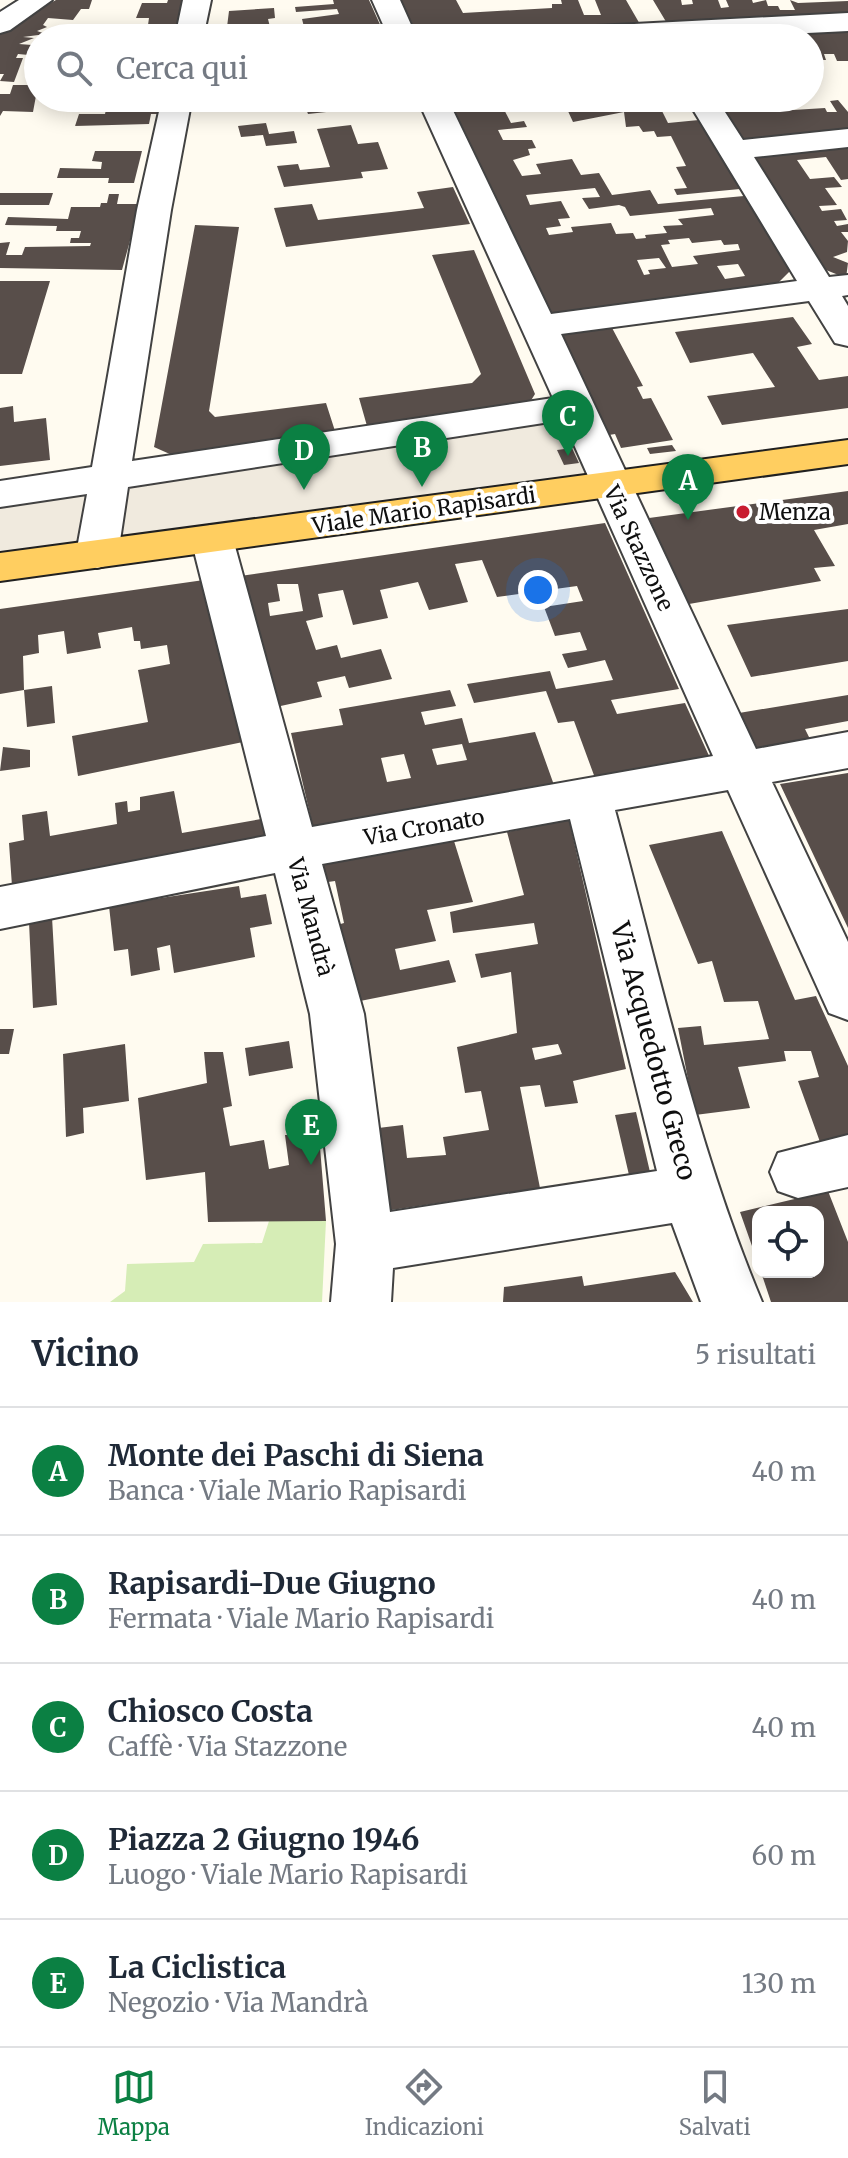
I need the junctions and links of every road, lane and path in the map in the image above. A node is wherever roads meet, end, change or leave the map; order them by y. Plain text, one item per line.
1 (197, 0) edge
2 (386, 0) edge
3 (639, 0) edge
4 (848, 22) edge
5 (192, 24) edge
6 (397, 24) edge
7 (654, 24) edge
8 (819, 24) edge
9 (174, 112) edge
10 (439, 112) edge
11 (710, 112) edge
12 (848, 138) edge
13 (735, 150) junction
14 (834, 287) edge
15 (540, 326) junction
16 (848, 335) edge
17 (575, 406) junction
18 (848, 452) edge
19 (111, 478) junction
20 (610, 485) junction
21 (0, 494) edge
22 (212, 539) junction
23 (97, 554) junction
24 (0, 567) edge
25 (848, 750) edge
26 (741, 769) junction
27 (588, 797) junction
28 (293, 850) junction
29 (0, 908) edge
30 (848, 997) edge
31 (691, 1193) junction
32 (365, 1244) junction
33 (361, 1302) edge
34 (732, 1302) edge

1 - 5 street
2 - 6 street
3 - 7 street
4 - 8 street
9 - 19 street
10 - 15 street, Via Stazzone
11 - 13 street
12 - 13 street
13 - 14 street
14 - 15 street
14 - 16 street
15 - 17 street, Via Stazzone
17 - 19 street
17 - 20 street, Via Stazzone
18 - 20 main road, Viale Mario Rapisardi
19 - 21 street
19 - 23 street
20 - 22 main road, Viale Mario Rapisardi
20 - 26 street, Via Stazzone
22 - 23 main road, Viale Mario Rapisardi
22 - 28 street, Via Mandrà
23 - 24 main road, Viale Mario Rapisardi
25 - 26 street, Via Cronato
26 - 27 street, Via Cronato
26 - 30 street, Via Stazzone
27 - 28 street, Via Cronato
27 - 31 street, Via Acquedotto Greco
28 - 29 street, Via Cronato
28 - 32 street, Via Mandrà
31 - 32 street
31 - 34 street, Via Acquedotto Greco
32 - 33 street, Via Mandrà

